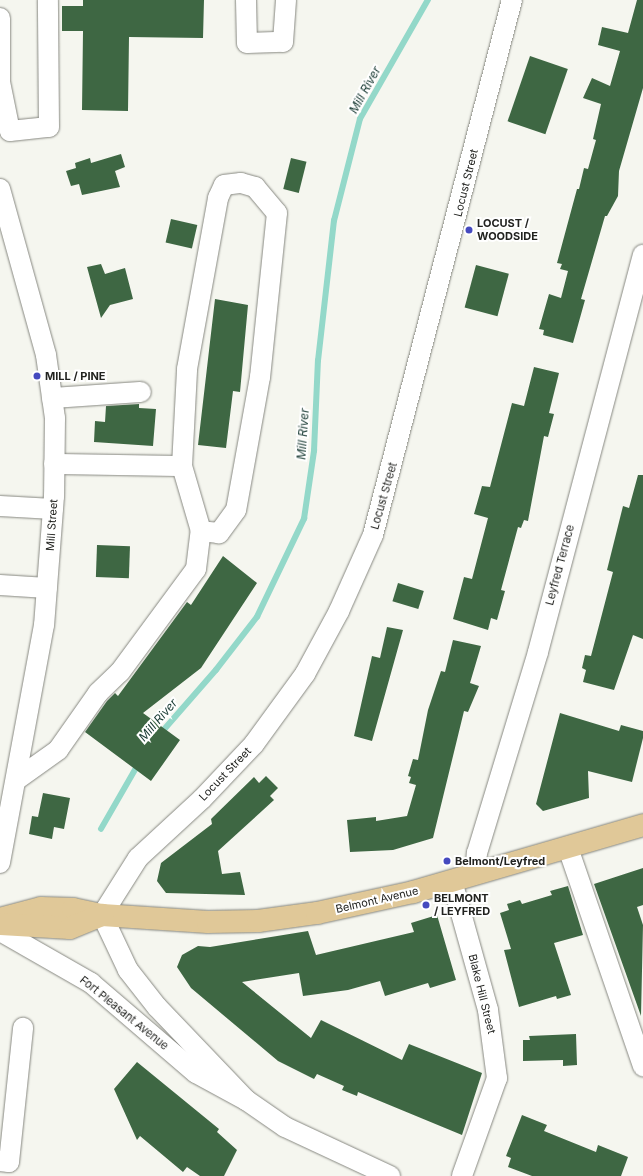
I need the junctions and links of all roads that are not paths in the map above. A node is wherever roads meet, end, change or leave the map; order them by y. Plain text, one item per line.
1 (48, 0) edge
2 (246, 0) edge
3 (286, 0) edge
4 (512, 0) edge
5 (0, 18) edge
6 (0, 82) edge
7 (0, 189) edge
8 (643, 255) edge
9 (140, 392) dead end
10 (52, 398) junction
11 (54, 464) junction
12 (182, 466) junction
13 (0, 506) edge
14 (53, 509) junction
15 (201, 531) junction
16 (0, 585) edge
17 (47, 588) junction
18 (16, 780) junction
19 (643, 825) edge
20 (568, 848) junction
21 (1, 855) edge
22 (474, 874) junction
23 (452, 881) junction
24 (102, 915) junction
25 (0, 919) edge
26 (0, 924) edge
27 (0, 931) edge
28 (23, 1028) dead end
29 (643, 1066) edge
30 (246, 1100) junction
31 (0, 1161) edge
32 (390, 1176) edge
33 (462, 1176) edge

1 - 6 street
2 - 3 street
4 - 24 street, Locust Street
5 - 6 street
7 - 10 street, Mill Street
8 - 22 street, Leyfred Terrace
9 - 10 street
10 - 11 street, Mill Street
11 - 12 street
11 - 14 street, Mill Street
12 - 15 street
12 - 15 street
13 - 14 street
14 - 17 street, Mill Street
15 - 18 street
16 - 17 street
17 - 18 street, Mill Street
18 - 21 street, Mill Street
19 - 20 main road, Belmont Avenue
20 - 22 main road, Belmont Avenue
20 - 29 street
22 - 23 main road, Belmont Avenue
23 - 24 main road, Belmont Avenue
23 - 33 street, Blake Hill Street
24 - 25 main road
24 - 26 main road
24 - 30 street, Fort Pleasant Avenue
27 - 30 street, Fort Pleasant Avenue
28 - 31 street
30 - 32 street, Fort Pleasant Avenue

